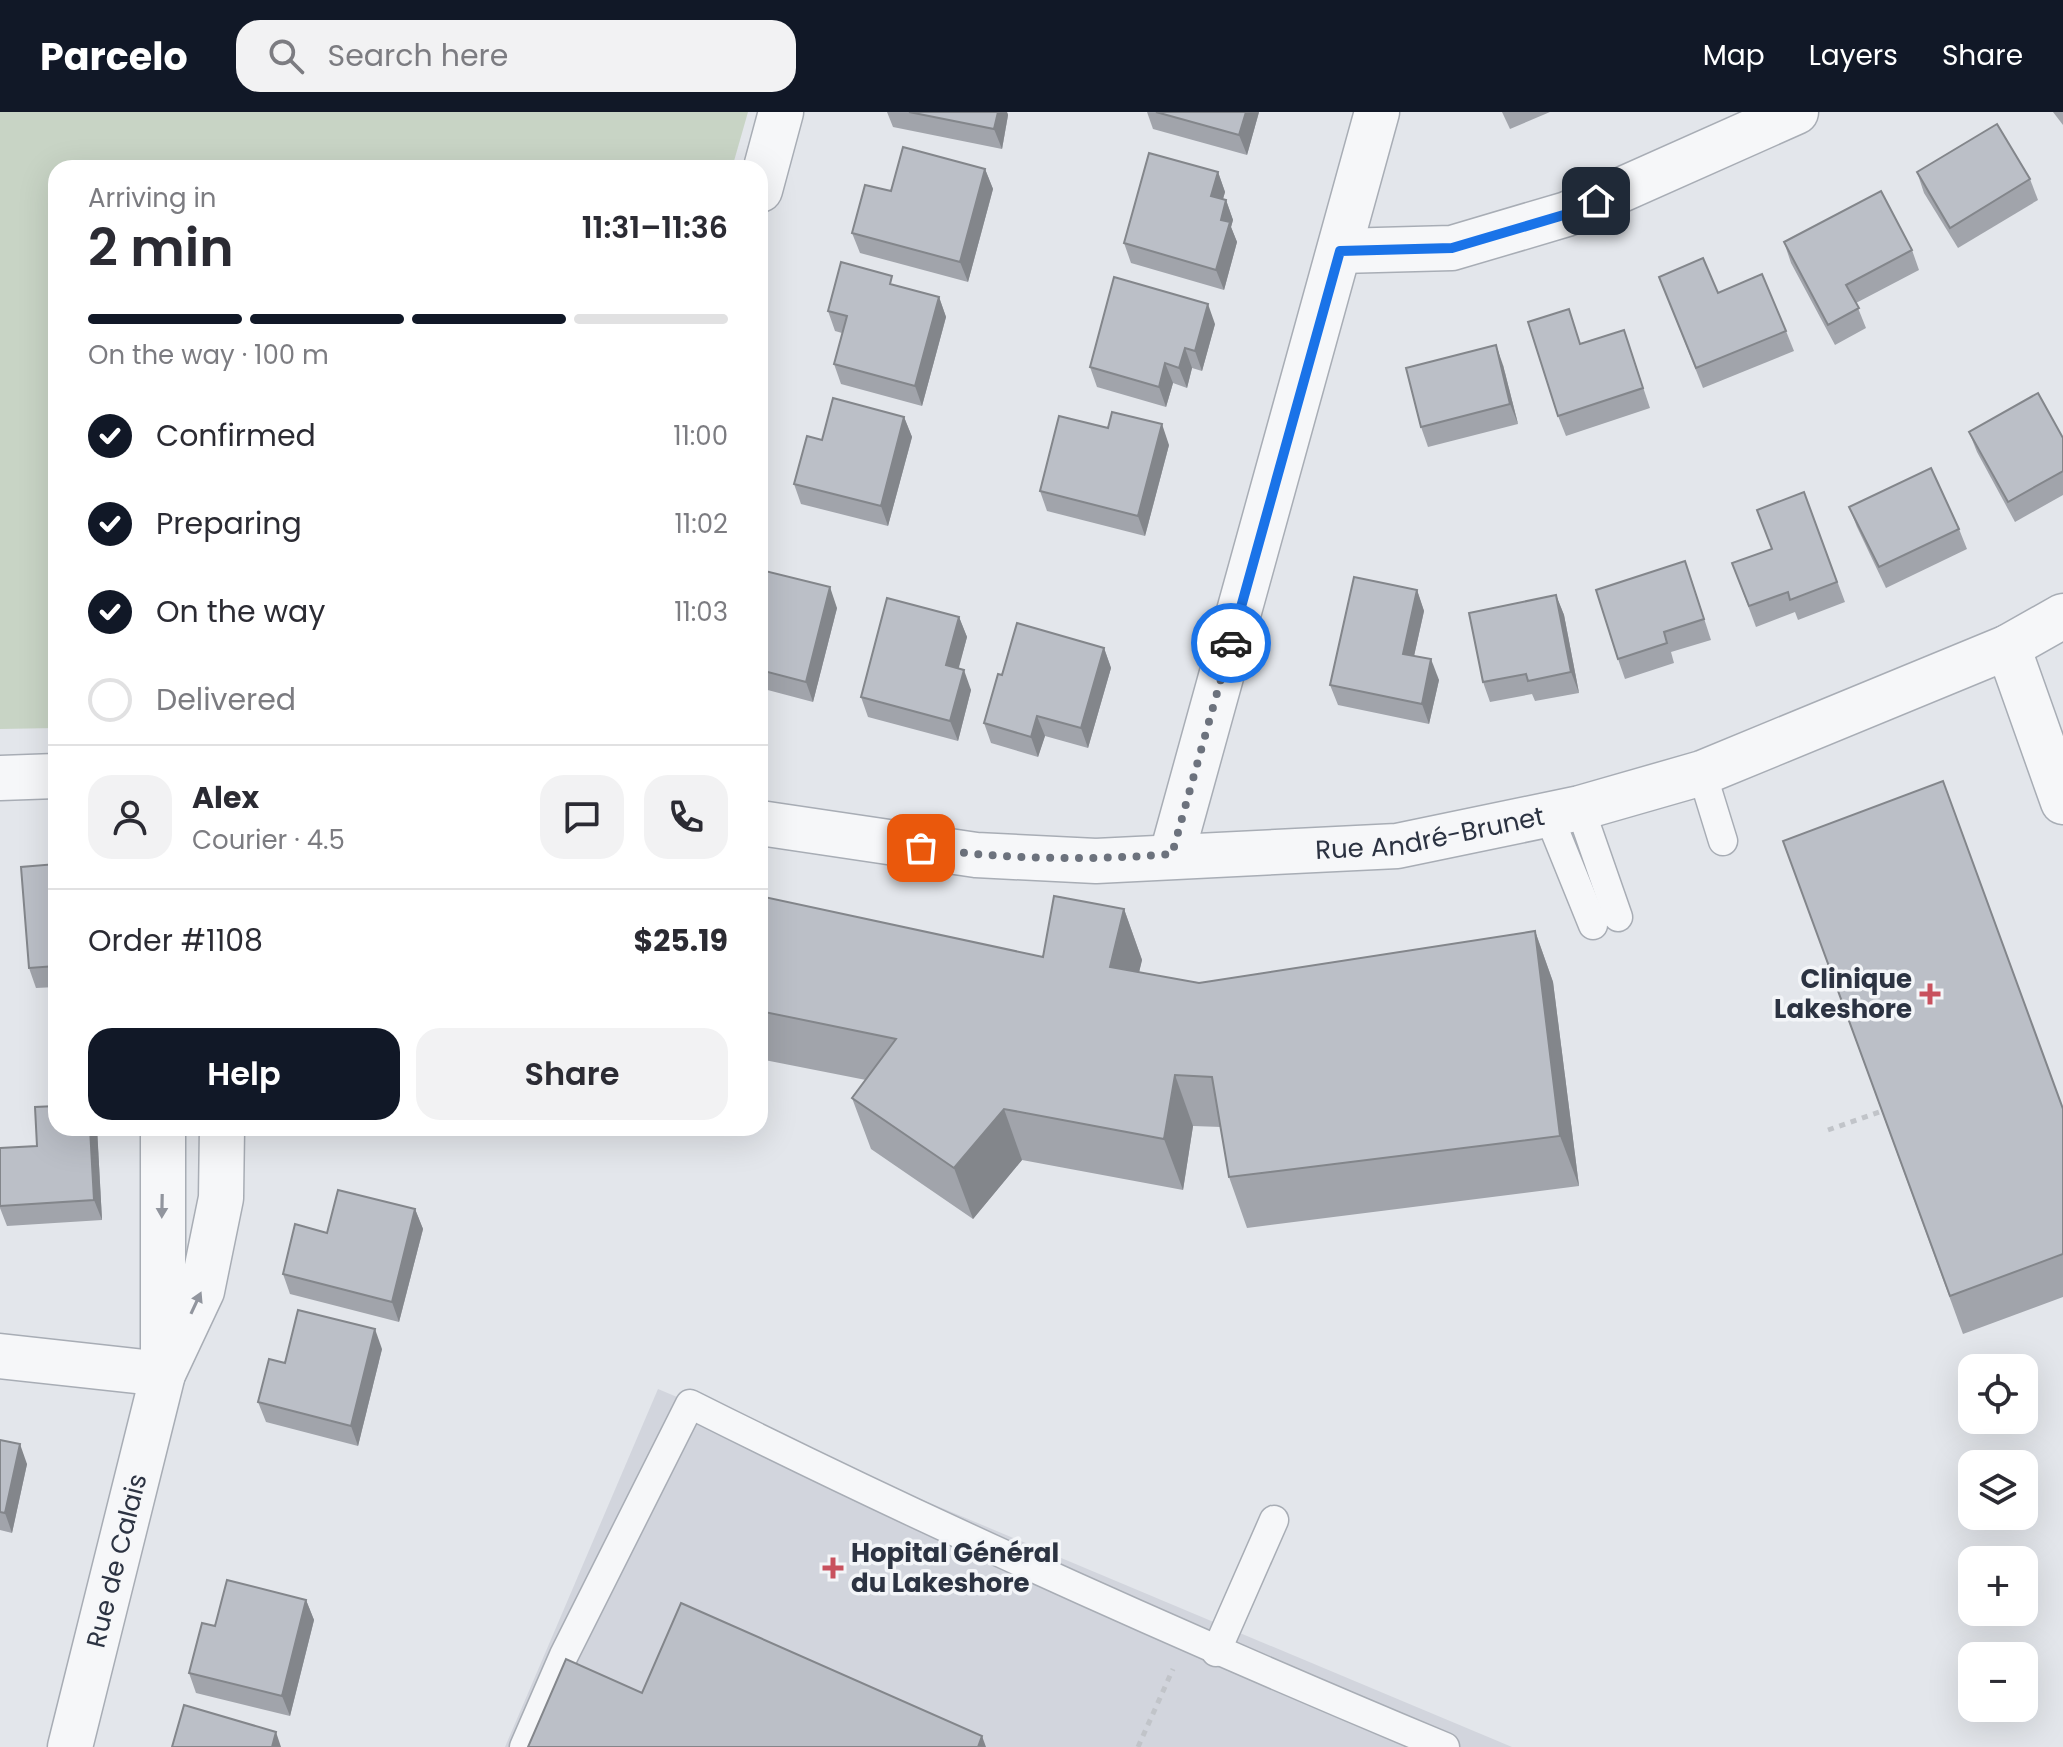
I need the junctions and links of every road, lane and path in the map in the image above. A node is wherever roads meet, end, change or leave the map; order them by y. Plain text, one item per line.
1 (781, 112) edge
2 (1377, 112) edge
3 (1796, 112) edge
4 (768, 160) edge
5 (1340, 251) junction
6 (2063, 616) edge
7 (2008, 647) junction
8 (1702, 773) junction
9 (48, 776) edge
10 (0, 778) edge
11 (2063, 802) edge
12 (1564, 811) junction
13 (768, 824) edge
14 (1723, 841) dead end
15 (1172, 854) junction
16 (1605, 921) dead end
17 (1882, 1111) edge
18 (1828, 1130) dead end
19 (163, 1136) edge
20 (222, 1136) edge
21 (0, 1356) edge
22 (163, 1374) junction
23 (1274, 1520) dead end
24 (1187, 1639) junction
25 (1216, 1652) junction
26 (70, 1747) edge
27 (524, 1747) edge
28 (1138, 1747) edge
29 (1445, 1747) edge

1 - 4 street
2 - 5 street
3 - 5 street
5 - 15 street
6 - 7 street, Rue André-Brunet
7 - 8 street, Rue André-Brunet
7 - 11 street
8 - 12 street, Rue André-Brunet
8 - 14 lane
9 - 10 street
12 - 15 street, Rue André-Brunet
12 - 16 lane
13 - 15 street, Rue André-Brunet
17 - 18 path
19 -> 22 street, Rue de Calais
22 -> 20 street, Rue de Calais
21 - 22 street
22 - 26 street, Rue de Calais
23 - 25 lane
24 - 25 lane
24 - 27 lane
24 - 28 path
25 - 29 lane

